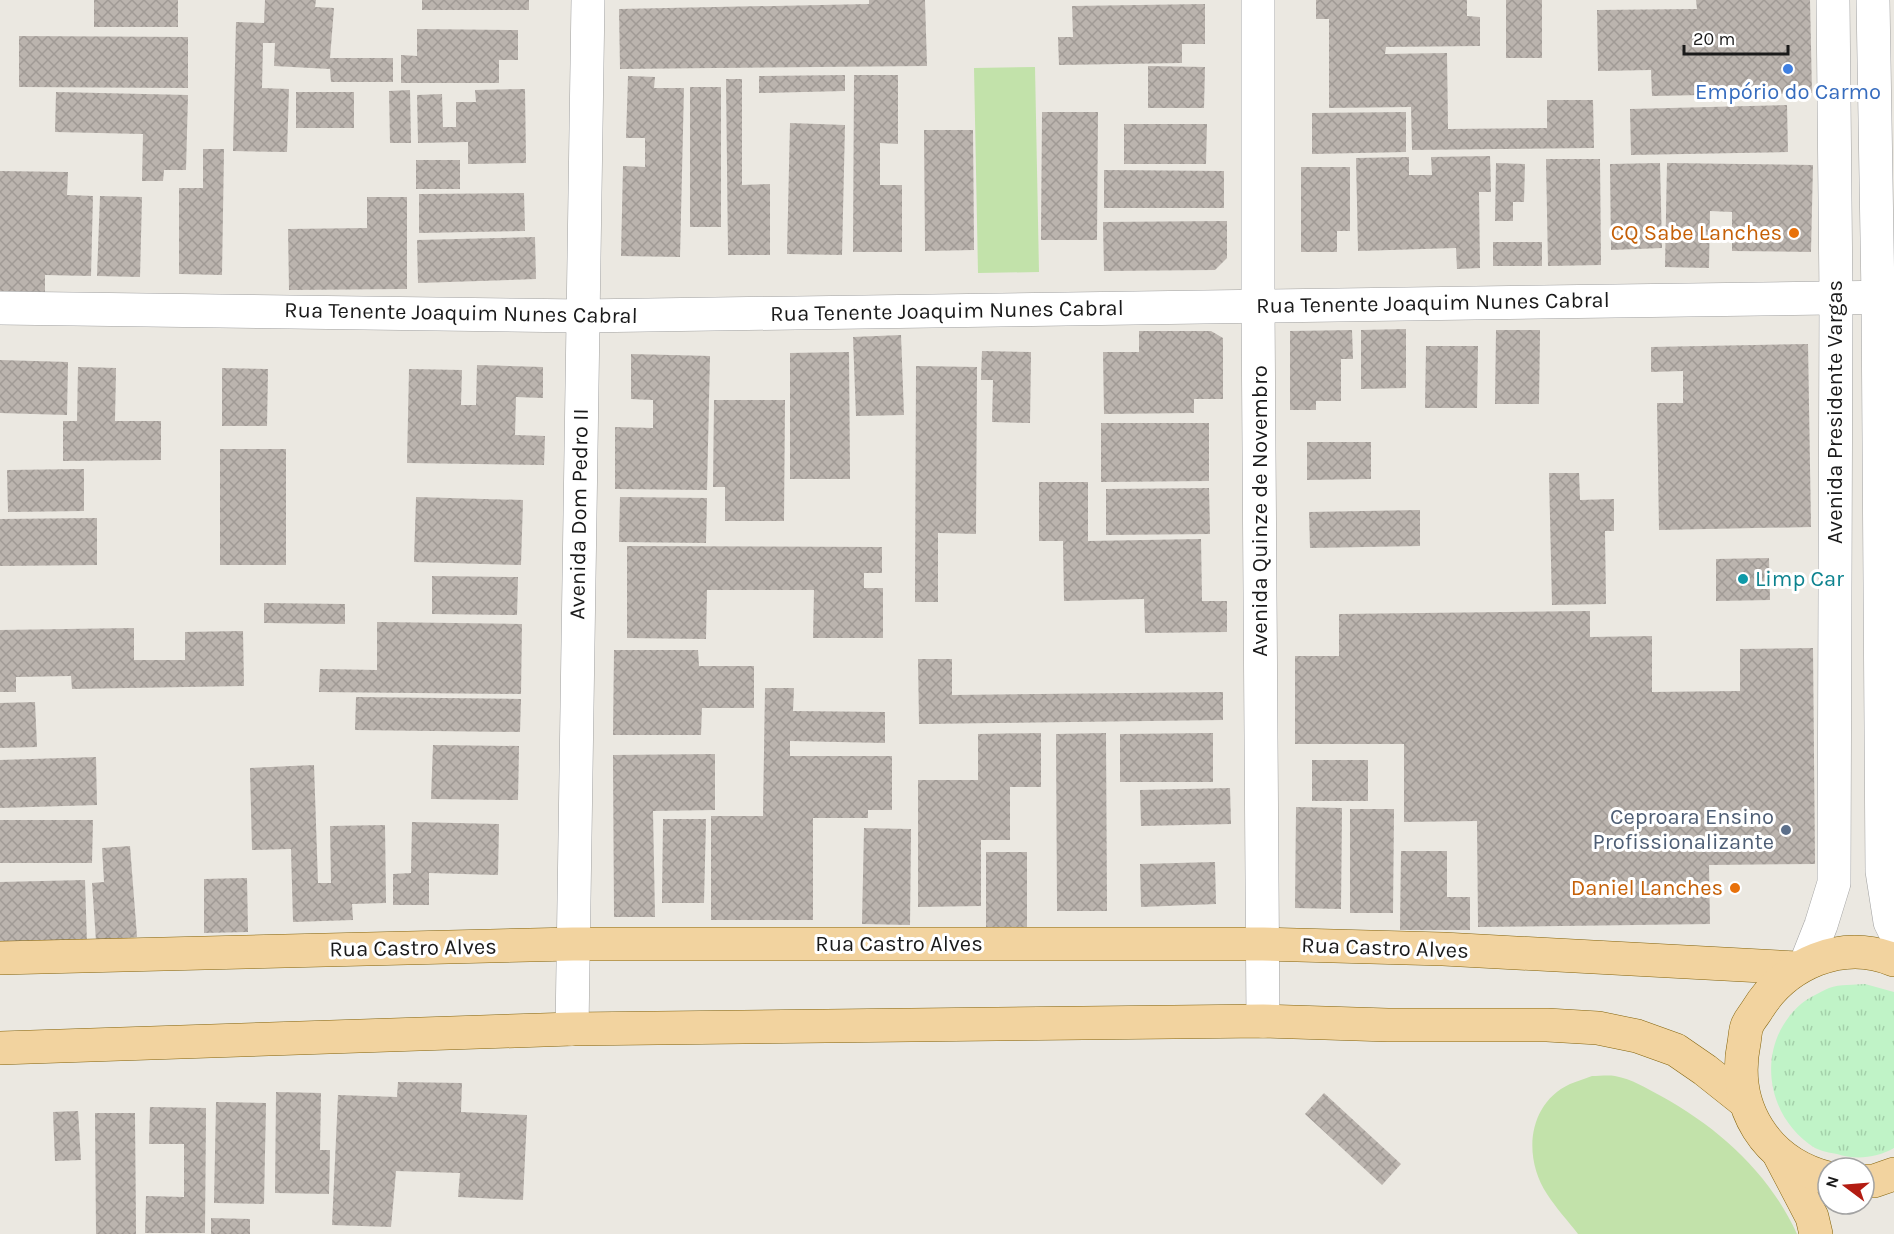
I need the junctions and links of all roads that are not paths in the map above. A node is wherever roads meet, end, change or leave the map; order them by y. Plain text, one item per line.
1 (588, 0) edge
2 (1258, 0) edge
3 (1833, 0) edge
4 (1873, 0) edge
5 (1836, 297) junction
6 (1886, 297) edge
7 (1258, 306) junction
8 (0, 308) edge
9 (582, 316) junction
10 (1894, 930) edge
11 (573, 944) junction
12 (1263, 944) junction
13 (0, 958) edge
14 (1894, 960) edge
15 (1801, 965) junction
16 (1263, 1021) junction
17 (572, 1029) junction
18 (0, 1048) edge
19 (1744, 1101) junction
20 (1779, 1155) junction
21 (1894, 1174) edge
22 (1816, 1175) edge
23 (1876, 1180) edge
24 (1816, 1234) edge

1 - 9 street, Avenida Dom Pedro II
2 - 7 street, Avenida Quinze de Novembro
3 - 5 street, Avenida Presidente Vargas
4 - 6 street, Avenida Presidente Vargas
5 - 6 street, Rua Tenente Joaquim Nunes Cabral
5 - 7 street, Rua Tenente Joaquim Nunes Cabral
5 - 15 street, Avenida Presidente Vargas
6 - 10 street, Avenida Presidente Vargas
7 - 9 street, Rua Tenente Joaquim Nunes Cabral
7 - 12 street, Avenida Quinze de Novembro
8 - 9 street, Rua Tenente Joaquim Nunes Cabral
9 - 11 street, Avenida Dom Pedro II
11 - 12 main road, Rua Castro Alves
11 - 13 main road, Rua Castro Alves
11 - 17 street, Avenida Dom Pedro II
12 - 15 main road, Rua Castro Alves
12 - 16 street, Avenida Quinze de Novembro
14 - 15 main road
15 - 19 main road
16 - 17 main road
16 - 19 main road
17 - 18 main road
19 - 20 main road
20 - 22 main road
20 - 24 main road
21 - 23 main road

